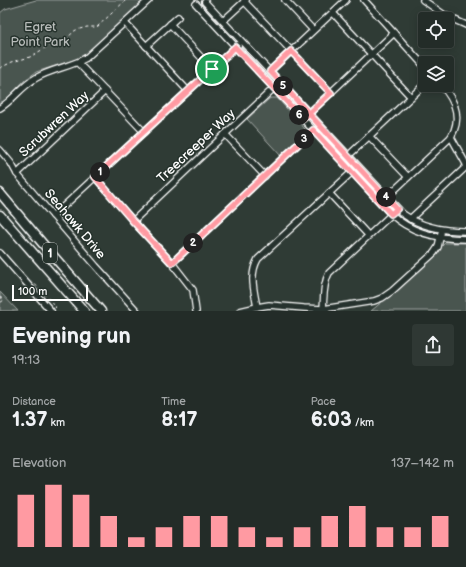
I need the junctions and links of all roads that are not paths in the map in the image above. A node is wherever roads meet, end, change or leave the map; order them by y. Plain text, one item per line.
1 (149, 0) edge
2 (245, 0) edge
3 (285, 0) edge
4 (346, 0) edge
5 (364, 0) edge
6 (423, 0) edge
7 (206, 1) edge
8 (194, 2) edge
9 (333, 13) junction
10 (178, 17) dead end
11 (223, 21) junction
12 (125, 23) junction
13 (170, 24) junction
14 (466, 25) edge
15 (313, 30) junction
16 (394, 34) junction
17 (241, 41) junction
18 (146, 46) junction
19 (235, 47) junction
20 (291, 51) junction
21 (372, 55) junction
22 (418, 60) edge
23 (78, 63) junction
24 (212, 69) junction
25 (270, 71) junction
26 (274, 88) junction
27 (418, 90) edge
28 (105, 91) junction
29 (188, 91) junction
30 (447, 92) edge
31 (331, 93) junction
32 (411, 97) junction
33 (0, 108) edge
34 (309, 114) junction
35 (303, 119) junction
36 (313, 130) junction
37 (144, 132) junction
38 (225, 134) junction
39 (369, 136) junction
40 (451, 137) junction
41 (0, 150) edge
42 (348, 156) junction
43 (466, 165) edge
44 (352, 172) junction
45 (17, 174) junction
46 (265, 176) junction
47 (95, 177) junction
48 (408, 177) junction
49 (0, 193) edge
50 (329, 193) junction
51 (387, 198) junction
52 (397, 209) junction
53 (391, 214) junction
54 (0, 215) edge
55 (53, 216) junction
56 (410, 219) junction
57 (133, 221) junction
58 (442, 229) junction
59 (466, 231) edge
60 (368, 235) junction
61 (441, 236) junction
62 (466, 239) edge
63 (0, 253) edge
64 (172, 263) junction
65 (258, 307) junction
66 (323, 309) junction
67 (52, 311) edge
68 (84, 311) edge
69 (101, 311) edge
70 (136, 311) edge
71 (196, 311) edge
72 (240, 311) edge

1 - 12 street
2 - 11 street
2 - 20 street
3 - 15 street
4 - 9 street
5 - 16 street
6 - 14 street
7 - 8 street
7 - 11 street
8 - 19 street
9 - 15 street
9 - 21 street
10 - 13 street
11 - 17 street
12 - 18 street
12 - 23 street
13 - 18 street
13 - 24 street
15 - 20 street
16 - 21 street
16 - 22 street
17 - 19 street
17 - 25 street
18 - 29 street
19 - 24 street
19 - 26 street
20 - 25 street
20 - 31 street
21 - 31 street
21 - 32 street
23 - 28 street
23 - 33 street
24 - 29 street
25 - 34 street
26 - 35 street
26 - 38 street, Treecreeper Way
27 - 32 street
28 - 37 street
28 - 45 street, Scrubwren Way
29 - 37 street
30 - 40 street
31 - 34 street
32 - 39 street
34 - 35 street
34 - 42 street
35 - 36 street
36 - 44 street
36 - 46 street
37 - 47 street
38 - 46 street
38 - 57 street, Treecreeper Way
39 - 42 street
39 - 48 street
40 - 43 street
40 - 48 street
41 - 45 street, Seahawk Drive
42 - 51 street
43 - 56 street
44 - 50 street
44 - 53 street
45 - 55 street, Seahawk Drive
46 - 64 street
47 - 55 street
47 - 57 street
48 - 51 street
49 - 69 highway, 1
50 - 60 street
50 - 65 street
51 - 52 street
52 - 53 street
52 - 56 street
53 - 60 street
53 - 61 street
54 - 68 highway, 1
55 - 70 street, Seahawk Drive
56 - 58 street
57 - 64 street
58 - 59 street
58 - 61 street
60 - 66 street
61 - 62 street
61 - 66 street
63 - 67 street
64 - 71 street
65 - 66 street
65 - 72 street

